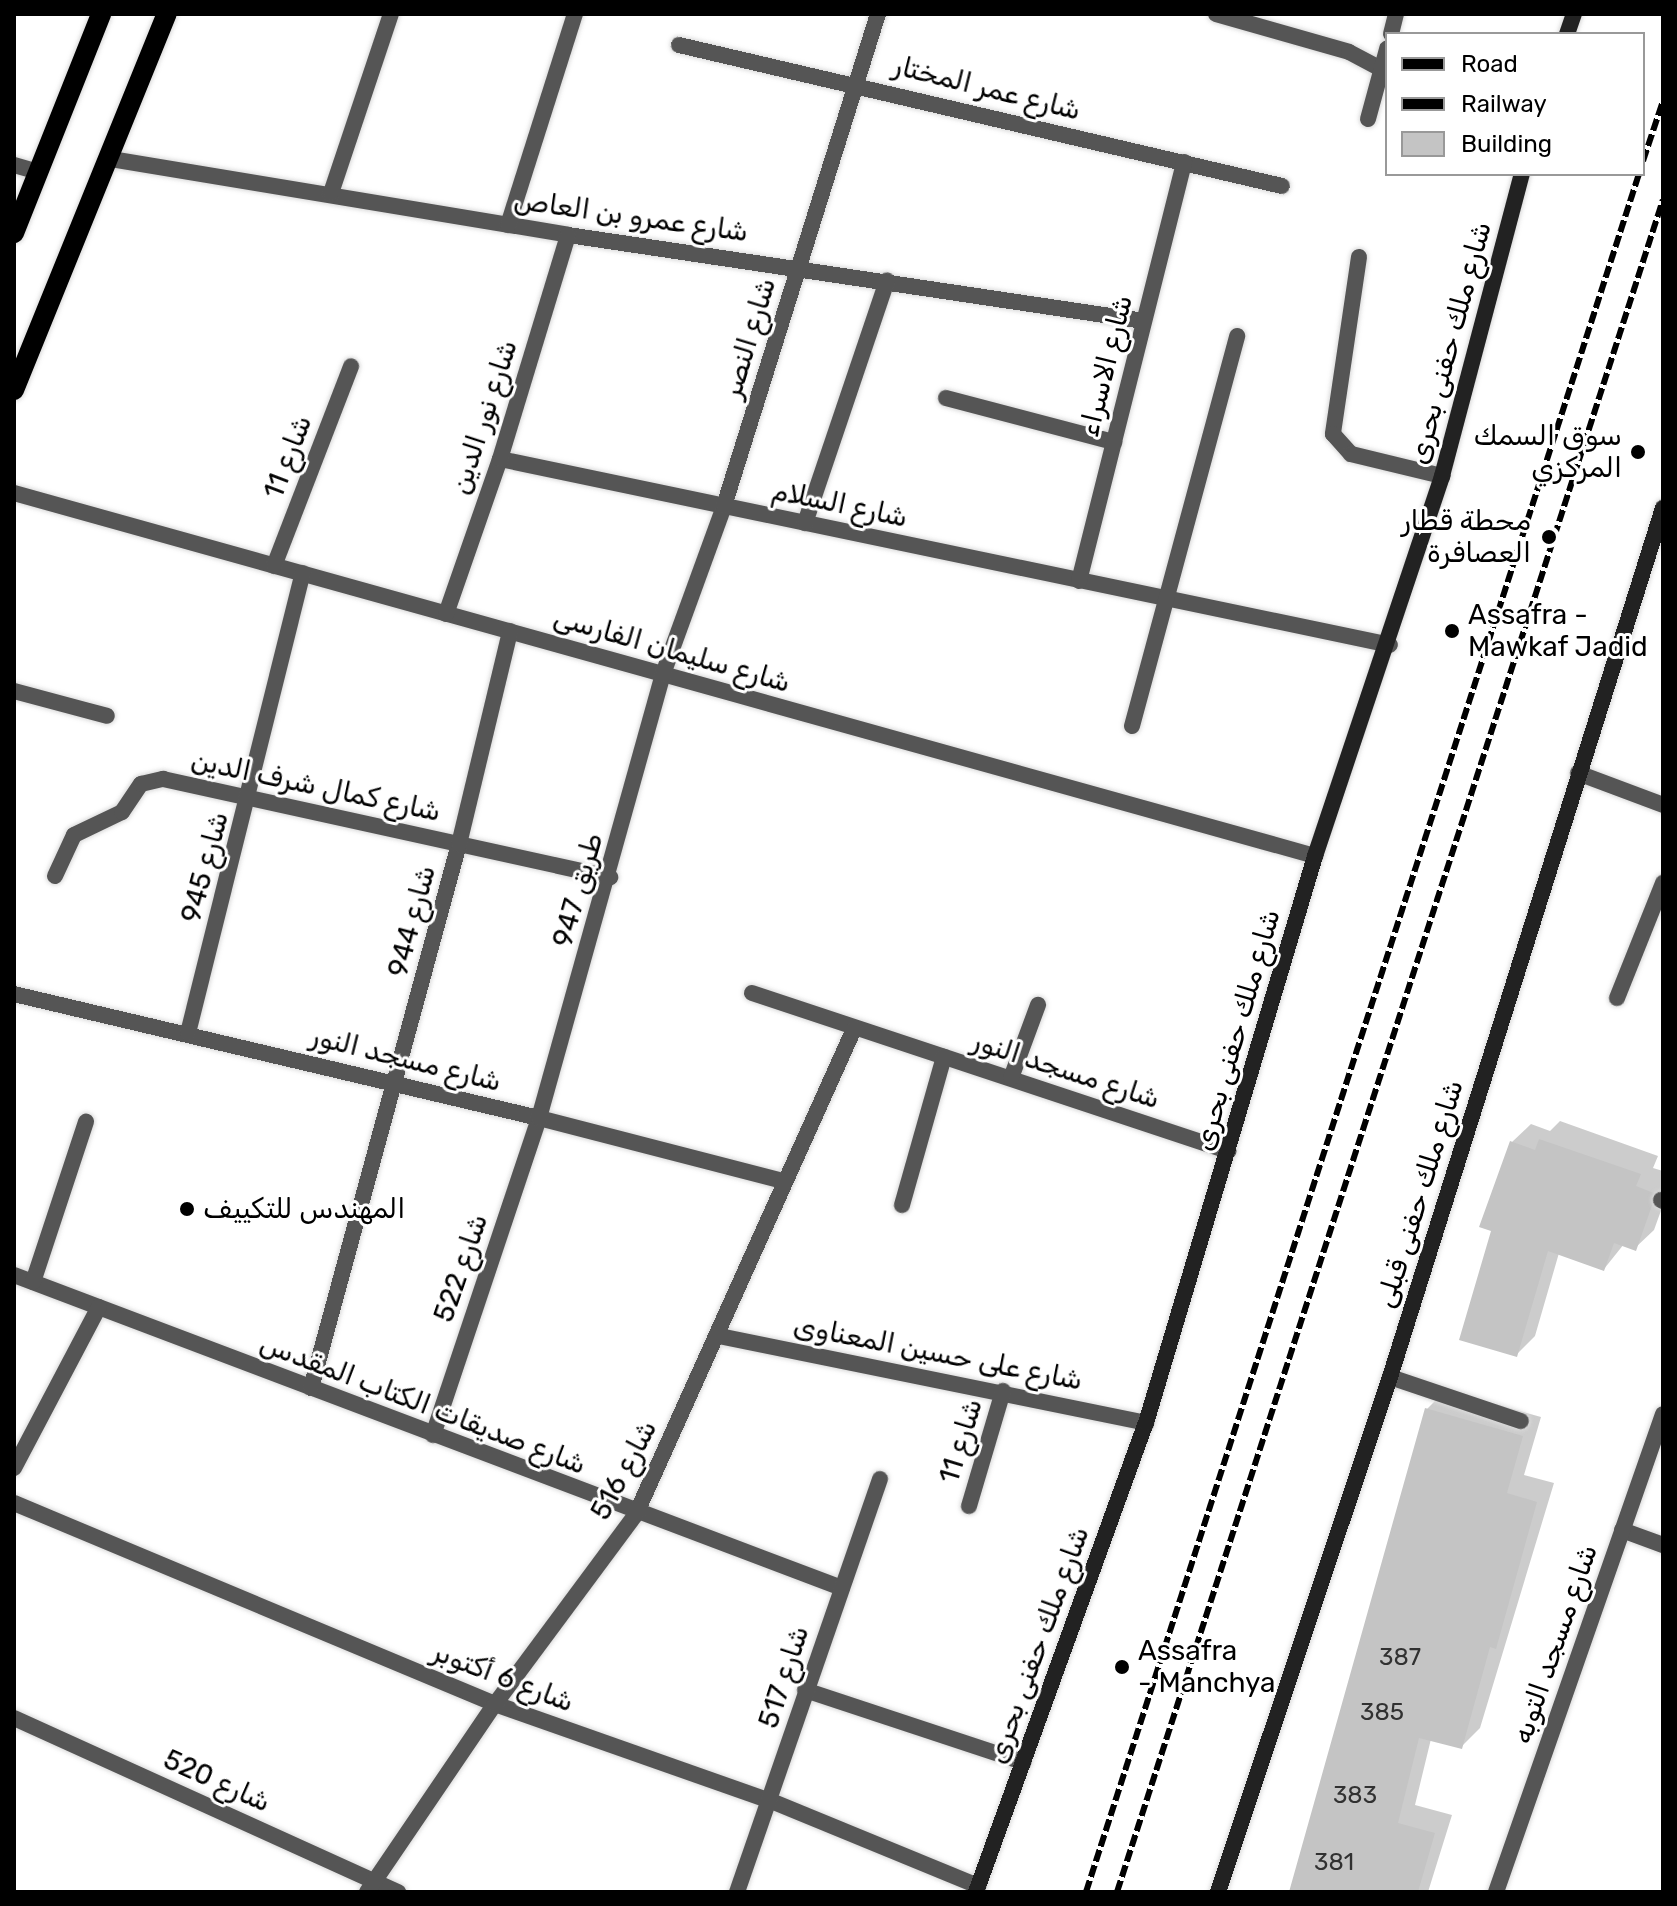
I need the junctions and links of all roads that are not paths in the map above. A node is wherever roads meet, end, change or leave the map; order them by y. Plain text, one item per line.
1 (101, 14) edge
2 (167, 14) edge
3 (391, 14) edge
4 (575, 14) edge
5 (878, 14) edge
6 (1216, 14) edge
7 (679, 45) dead end
8 (1385, 70) edge
9 (856, 83) junction
10 (1368, 119) dead end
11 (111, 159) junction
12 (1184, 162) junction
13 (14, 165) edge
14 (38, 172) junction
15 (1521, 176) edge
16 (1282, 186) dead end
17 (331, 193) junction
18 (508, 225) junction
19 (14, 233) edge
20 (568, 235) junction
21 (1359, 257) dead end
22 (799, 267) junction
23 (887, 281) junction
24 (1144, 321) junction
25 (1237, 336) dead end
26 (351, 366) dead end
27 (14, 390) edge
28 (946, 398) dead end
29 (1114, 442) junction
30 (500, 459) junction
31 (1442, 476) junction
32 (14, 493) edge
33 (724, 506) junction
34 (1663, 508) edge
35 (805, 523) junction
36 (274, 566) junction
37 (303, 573) junction
38 (1079, 581) junction
39 (1170, 600) junction
40 (446, 614) junction
41 (510, 631) junction
42 (1390, 645) junction
43 (663, 674) junction
44 (14, 691) edge
45 (107, 716) dead end
46 (1132, 726) dead end
47 (1578, 773) junction
48 (250, 798) junction
49 (1663, 805) edge
50 (459, 844) junction
51 (1315, 856) junction
52 (55, 876) dead end
53 (610, 877) junction
54 (1663, 883) edge
55 (752, 993) dead end
56 (14, 994) edge
57 (1617, 998) dead end
58 (1038, 1005) dead end
59 (854, 1029) junction
60 (188, 1033) junction
61 (944, 1057) junction
62 (1011, 1078) junction
63 (396, 1083) junction
64 (539, 1118) junction
65 (86, 1122) dead end
66 (1228, 1151) junction
67 (783, 1181) junction
68 (902, 1205) dead end
69 (14, 1275) edge
70 (33, 1282) junction
71 (99, 1307) junction
72 (719, 1336) junction
73 (1390, 1377) junction
74 (311, 1388) junction
75 (1003, 1391) junction
76 (1663, 1414) edge
77 (1521, 1421) dead end
78 (1146, 1423) junction
79 (433, 1435) junction
80 (19, 1449) edge
81 (14, 1468) edge
82 (880, 1479) dead end
83 (14, 1503) edge
84 (969, 1506) dead end
85 (636, 1514) junction
86 (1622, 1530) junction
87 (1663, 1545) edge
88 (842, 1588) junction
89 (805, 1690) junction
90 (495, 1704) junction
91 (14, 1718) edge
92 (1023, 1762) junction
93 (771, 1801) junction
94 (371, 1887) edge
95 (977, 1889) edge
96 (398, 1892) edge
97 (737, 1892) edge
98 (1218, 1892) edge
99 (1496, 1892) edge

1 - 14 main road
2 - 11 main road
3 - 17 street
4 - 18 street
5 - 9 street, شارع النصر
6 - 8 street
7 - 9 street, شارع عمر المختار
8 - 10 street
9 - 12 street, شارع عمر المختار
9 - 22 street, شارع النصر
11 - 17 street, شارع عمرو بن العاص
11 - 27 main road
12 - 16 street, شارع عمر المختار
12 - 24 street, شارع الاسراء
13 - 14 street
14 - 19 main road
15 - 31 street, شارع ملك حفنى بحرى
17 - 18 street, شارع عمرو بن العاص
18 - 20 street, شارع عمرو بن العاص
20 - 22 street, شارع عمرو بن العاص
20 - 30 street, شارع نور الدين
21 - 31 street
22 - 23 street, شارع عمرو بن العاص
22 - 33 street, شارع النصر
23 - 24 street, شارع عمرو بن العاص
23 - 35 street
24 - 29 street, شارع الاسراء
25 - 39 street
26 - 36 street, شارع 11
28 - 29 street
29 - 38 street, شارع الاسراء
30 - 33 street, شارع السلام
30 - 40 street, شارع نور الدين
31 - 42 street, شارع ملك حفنى بحرى
32 - 36 street, شارع سليمان الفارسى
33 - 35 street, شارع السلام
33 - 43 street, شارع النصر
34 - 47 street, شارع ملك حفنى قبلى
35 - 38 street, شارع السلام
36 - 37 street, شارع سليمان الفارسى
37 - 40 street, شارع سليمان الفارسى
37 - 48 street, شارع 945
38 - 39 street, شارع السلام
39 - 42 street, شارع السلام
39 - 46 street
40 - 41 street, شارع سليمان الفارسى
41 - 43 street, شارع سليمان الفارسى
41 - 50 street, شارع 944
42 - 51 street, شارع ملك حفنى بحرى
43 - 51 street, شارع سليمان الفارسى
43 - 53 street, طريق 947
44 - 45 street
47 - 49 street
47 - 73 street, شارع ملك حفنى قبلى
48 - 50 street, شارع كمال شرف الدين
48 - 52 street, شارع كمال شرف الدين
48 - 60 street, شارع 945
50 - 53 street, شارع كمال شرف الدين
50 - 63 street, شارع 944
51 - 66 street, شارع ملك حفنى بحرى
53 - 64 street, طريق 947
54 - 57 street
55 - 59 street, شارع مسجد النور
56 - 60 street, شارع مسجد النور
58 - 62 street
59 - 61 street, شارع مسجد النور
59 - 67 street, شارع 516
60 - 63 street, شارع مسجد النور
61 - 62 street, شارع مسجد النور
61 - 68 street
62 - 66 street, شارع مسجد النور
63 - 64 street, شارع مسجد النور
63 - 74 street, شارع 944
64 - 67 street, شارع مسجد النور
64 - 79 street, شارع 522
65 - 70 street
66 - 78 street, شارع ملك حفنى بحرى
67 - 72 street, شارع 516
69 - 70 street, شارع صديقات الكتاب المقدس
70 - 71 street, شارع صديقات الكتاب المقدس
71 - 74 street, شارع صديقات الكتاب المقدس
71 - 80 street
72 - 75 street, شارع على حسين المعناوى
72 - 85 street, شارع 516
73 - 77 street
73 - 98 street, شارع ملك حفنى قبلى
74 - 79 street, شارع صديقات الكتاب المقدس
75 - 78 street, شارع على حسين المعناوى
75 - 84 street, شارع 11
76 - 86 street, شارع مسجد التوبه
78 - 92 street, شارع ملك حفنى بحرى
79 - 85 street, شارع صديقات الكتاب المقدس
80 - 81 street
82 - 88 street, شارع 517
83 - 90 street, شارع 6 أكتوبر
85 - 88 street, شارع صديقات الكتاب المقدس
85 - 90 street, شارع 516
86 - 87 street
86 - 99 street, شارع مسجد التوبه
88 - 89 street, شارع 517
89 - 92 street
89 - 93 street, شارع 517
90 - 93 street, شارع 6 أكتوبر
90 - 94 street, شارع 516
91 - 94 street, شارع 520
92 - 95 street, شارع ملك حفنى بحرى
93 - 95 street, شارع 6 أكتوبر
93 - 97 street, شارع 517
94 - 96 street, شارع 520

